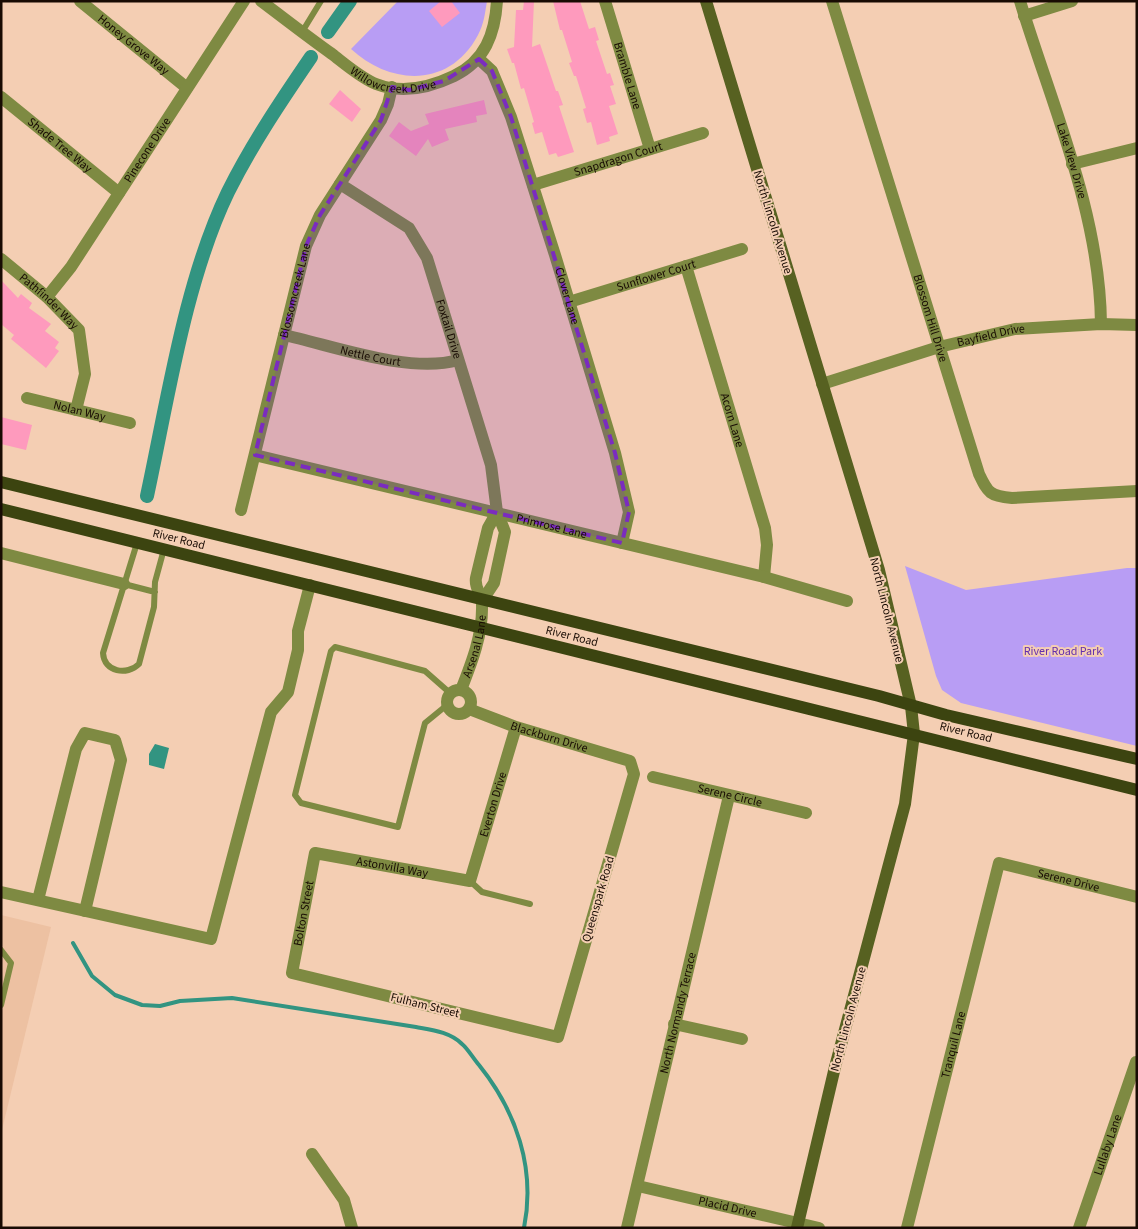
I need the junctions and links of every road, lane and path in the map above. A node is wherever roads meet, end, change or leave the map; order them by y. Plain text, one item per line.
1 (80, 1) edge
2 (244, 1) edge
3 (261, 1) edge
4 (321, 1) edge
5 (496, 1) edge
6 (605, 1) edge
7 (706, 1) edge
8 (832, 1) edge
9 (1020, 1) edge
10 (1072, 1) edge
11 (1024, 16) junction
12 (302, 32) junction
13 (478, 59) junction
14 (392, 87) junction
15 (187, 88) junction
16 (1, 97) edge
17 (703, 133) dead end
18 (1137, 148) edge
19 (650, 149) junction
20 (1072, 164) junction
21 (340, 184) junction
22 (533, 186) junction
23 (119, 193) junction
24 (742, 249) dead end
25 (1, 259) edge
26 (686, 266) junction
27 (47, 297) junction
28 (569, 302) junction
29 (1102, 324) junction
30 (1137, 325) edge
31 (284, 335) junction
32 (939, 347) junction
33 (458, 360) junction
34 (822, 384) junction
35 (27, 398) dead end
36 (76, 410) junction
37 (130, 423) dead end
38 (255, 455) junction
39 (1, 482) edge
40 (1137, 491) edge
41 (1, 509) edge
42 (241, 510) dead end
43 (497, 512) junction
44 (137, 543) junction
45 (622, 543) junction
46 (164, 549) junction
47 (1, 553) edge
48 (482, 553) junction
49 (499, 558) junction
50 (764, 577) junction
51 (124, 584) junction
52 (310, 586) junction
53 (155, 592) junction
54 (482, 601) junction
55 (847, 601) dead end
56 (481, 628) junction
57 (456, 691) junction
58 (447, 706) junction
59 (911, 706) junction
60 (469, 709) junction
61 (516, 727) junction
62 (914, 734) junction
63 (1137, 760) edge
64 (630, 761) joint
65 (653, 777) dead end
66 (1137, 790) edge
67 (729, 796) junction
68 (806, 813) dead end
69 (315, 854) joint
70 (999, 863) joint
71 (470, 881) junction
72 (1, 892) edge
73 (1137, 897) edge
74 (38, 900) junction
75 (530, 904) dead end
76 (85, 910) junction
77 (1, 950) edge
78 (292, 973) joint
79 (1, 1005) edge
80 (674, 1024) junction
81 (558, 1037) joint
82 (742, 1039) dead end
83 (1136, 1062) edge
84 (312, 1154) dead end
85 (638, 1186) junction
86 (797, 1225) edge
87 (352, 1228) edge
88 (627, 1228) edge
89 (819, 1228) edge
90 (907, 1228) edge
91 (1079, 1228) edge

1 - 15 street, Honey Grove Way
2 - 15 street, Pinecone Drive
3 - 12 street, Willowcreek Drive
4 - 12 lane
5 - 13 street, Willowcreek Drive
6 - 19 street, Bramble Lane
7 - 34 main road, North Lincoln Avenue
8 - 32 street, Blossom Hill Drive
9 - 11 street, Lake View Drive
10 - 11 street
11 - 20 street, Lake View Drive
12 - 14 street, Willowcreek Drive
13 - 14 street, Willowcreek Drive
13 - 22 street, Clover Lane
14 - 21 street, Blossomcreek Lane
15 - 23 street, Pinecone Drive
16 - 23 street, Shade Tree Way
17 - 19 street, Snapdragon Court
18 - 20 street
19 - 22 street, Snapdragon Court
20 - 29 street, Lake View Drive
21 - 31 street, Blossomcreek Lane
21 - 33 street, Foxtail Drive
22 - 28 street, Clover Lane
23 - 27 street, Pinecone Drive
24 - 26 street, Sunflower Court
25 - 27 street, Pathfinder Way
26 - 28 street, Sunflower Court
26 - 50 street, Acorn Lane
27 - 36 street, Pathfinder Way
28 - 45 street, Clover Lane
29 - 30 street, Bayfield Drive
29 - 32 street, Bayfield Drive
31 - 33 street, Nettle Court
31 - 38 street, Blossomcreek Lane
32 - 34 street, Bayfield Drive
32 - 40 street, Blossom Hill Drive
33 - 43 street, Foxtail Drive
34 - 59 main road, North Lincoln Avenue
35 - 36 street, Nolan Way
36 - 37 street, Nolan Way
38 - 42 street, Blossomcreek Lane
38 - 43 street, Primrose Lane
39 - 54 main road, River Road
41 - 44 main road, River Road
43 - 45 street, Primrose Lane
43 - 48 street
43 - 49 street, Foxtail Drive
44 - 46 main road, River Road
44 - 51 lane
45 - 50 street, Primrose Lane
46 - 52 main road, River Road
46 - 53 lane
47 - 51 street
48 - 49 lane
48 - 54 street
49 - 54 street, Foxtail Drive
50 - 55 street, Primrose Lane
51 - 53 lane
51 - 53 lane
52 - 56 main road, River Road
52 - 76 street
54 - 56 street, Arsenal Lane
54 - 59 main road, River Road
56 - 57 street, Arsenal Lane
56 - 62 main road, River Road
57 - 58 street
57 - 58 lane
57 - 60 street
58 - 60 street
59 - 62 main road, North Lincoln Avenue
59 - 63 main road, River Road
60 - 61 street, Blackburn Drive
61 - 64 street, Blackburn Drive
61 - 71 street, Everton Drive
62 - 66 main road, River Road
62 - 86 main road, North Lincoln Avenue
64 - 81 street, Queenspark Road
65 - 67 street, Serene Circle
67 - 68 street, Serene Circle
67 - 80 street, North Normandy Terrace
69 - 71 street, Astonvilla Way
69 - 78 street, Bolton Street
70 - 73 street, Serene Drive
70 - 90 street, Tranquil Lane
71 - 75 lane
72 - 74 street
74 - 76 street
74 - 76 street
77 - 79 lane
78 - 81 street, Fulham Street
80 - 82 street
80 - 85 street, North Normandy Terrace
83 - 91 street, Lullaby Lane
84 - 87 street
85 - 86 street, Placid Drive
85 - 88 street, North Normandy Terrace
86 - 89 street, Placid Drive

